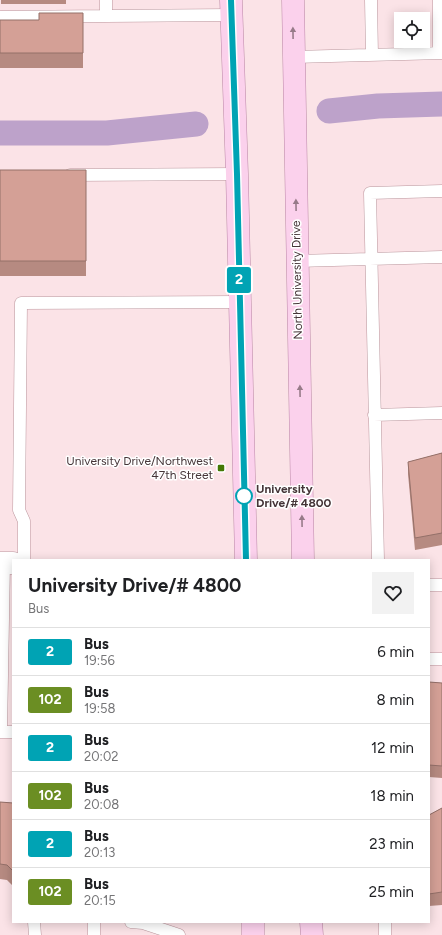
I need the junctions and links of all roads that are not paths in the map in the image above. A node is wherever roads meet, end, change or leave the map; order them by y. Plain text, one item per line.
1 (106, 0) edge
2 (293, 0) edge
3 (371, 0) edge
4 (439, 0) edge
5 (232, 7) edge
6 (106, 16) junction
7 (0, 17) edge
8 (441, 53) edge
9 (372, 55) junction
10 (294, 57) junction
11 (237, 174) junction
12 (56, 175) edge
13 (442, 191) edge
14 (442, 258) edge
15 (372, 259) junction
16 (297, 261) junction
17 (240, 302) junction
18 (442, 413) edge
19 (374, 415) junction
20 (246, 559) edge
21 (303, 559) edge
22 (378, 559) edge
23 (10, 562) edge
24 (430, 585) edge
25 (442, 585) edge
26 (430, 659) edge
27 (442, 659) edge
28 (12, 732) edge
29 (34, 923) edge
30 (94, 923) edge
31 (141, 923) edge
32 (253, 923) edge
33 (311, 923) edge
34 (385, 923) edge
35 (158, 931) edge
36 (34, 935) edge
37 (94, 935) edge
38 (179, 935) edge
39 (253, 935) edge
40 (312, 935) edge
41 (385, 935) edge

1 - 6 lane
10 -> 2 main road, North University Drive
3 - 9 lane
4 - 8 lane
5 - 6 lane
5 - 11 main road
6 - 7 lane
8 - 9 lane
9 - 10 lane
16 -> 10 main road, North University Drive
11 - 12 lane
11 - 17 main road
13 - 15 lane
14 - 15 lane
15 - 16 lane
15 - 19 lane
21 -> 16 main road, North University Drive
17 - 20 main road
17 - 23 lane
18 - 19 lane
19 - 22 lane
23 - 28 lane
24 - 25 lane
26 - 27 lane
29 - 36 lane
30 - 37 lane
31 - 35 lane
32 - 39 main road
33 - 40 main road
34 - 41 lane
35 - 38 lane

